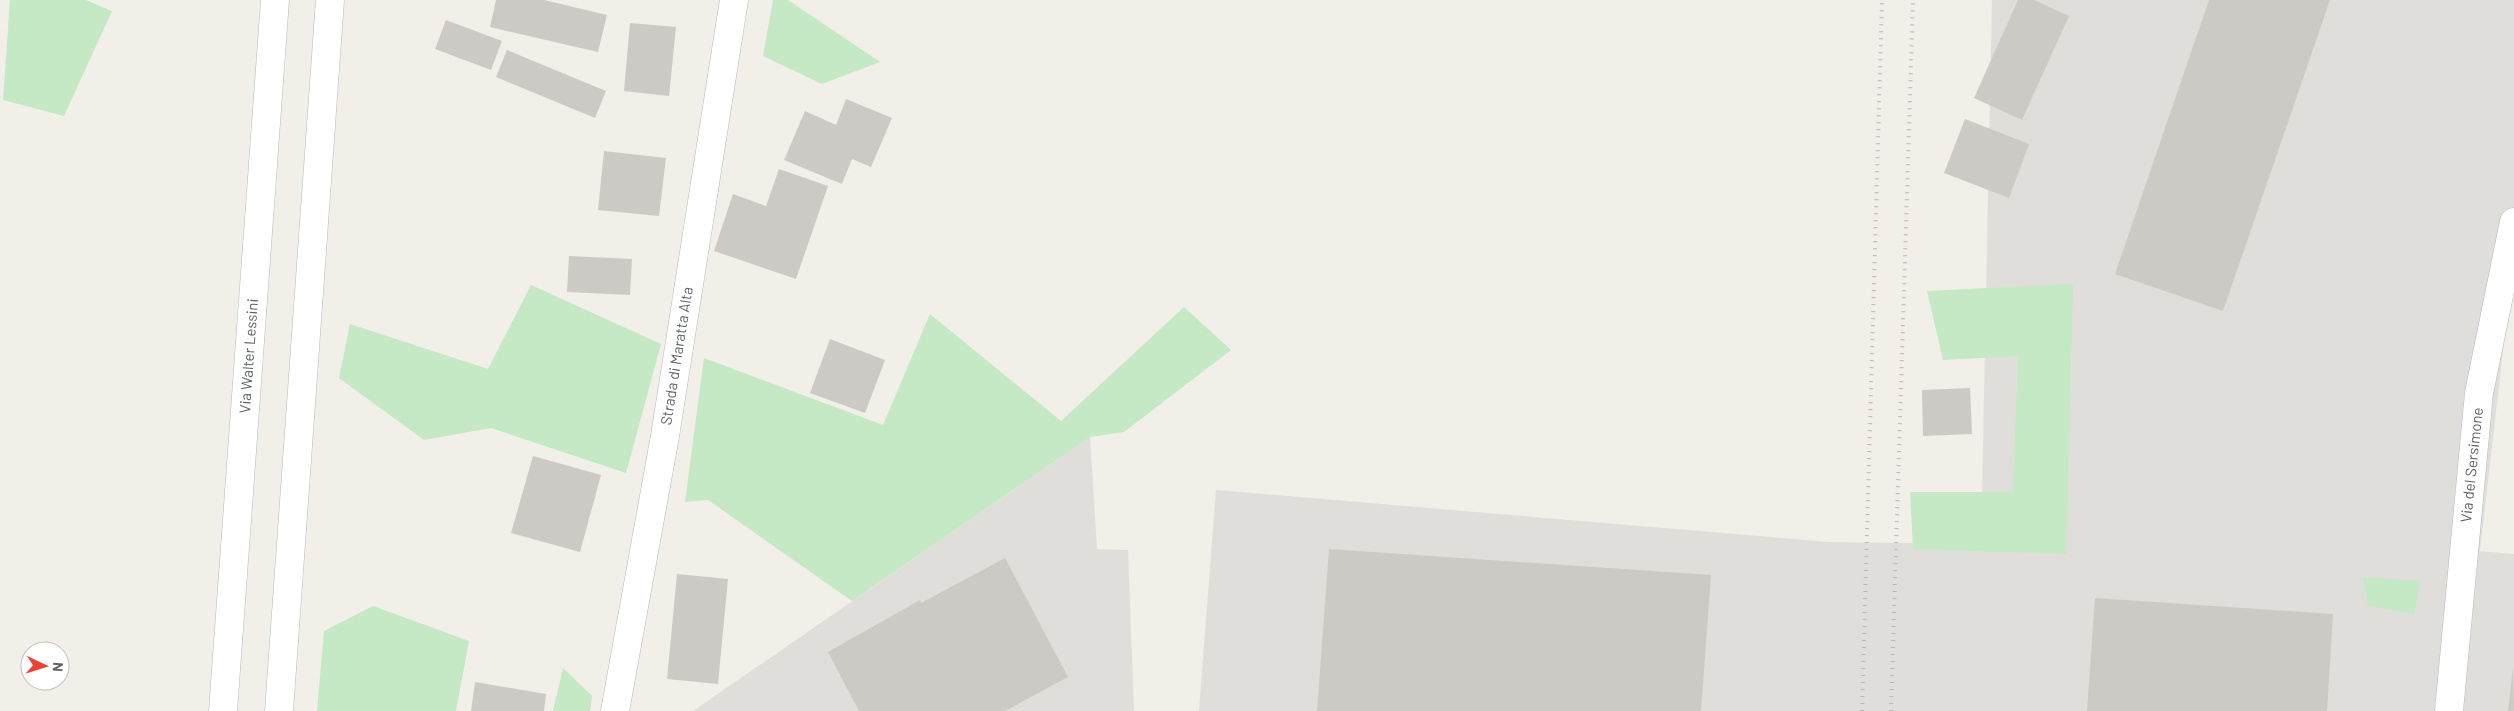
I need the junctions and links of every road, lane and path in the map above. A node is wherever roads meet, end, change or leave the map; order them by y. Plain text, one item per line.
1 (275, 0) edge
2 (330, 0) edge
3 (734, 0) edge
4 (2514, 222) edge
5 (223, 711) edge
6 (279, 711) edge
7 (615, 711) edge
8 (2449, 711) edge

1 - 5 main road, Via Walter Lessini
2 - 6 main road
3 - 7 main road, Strada di Maratta Alta
4 - 8 main road, Via del Sersimone

